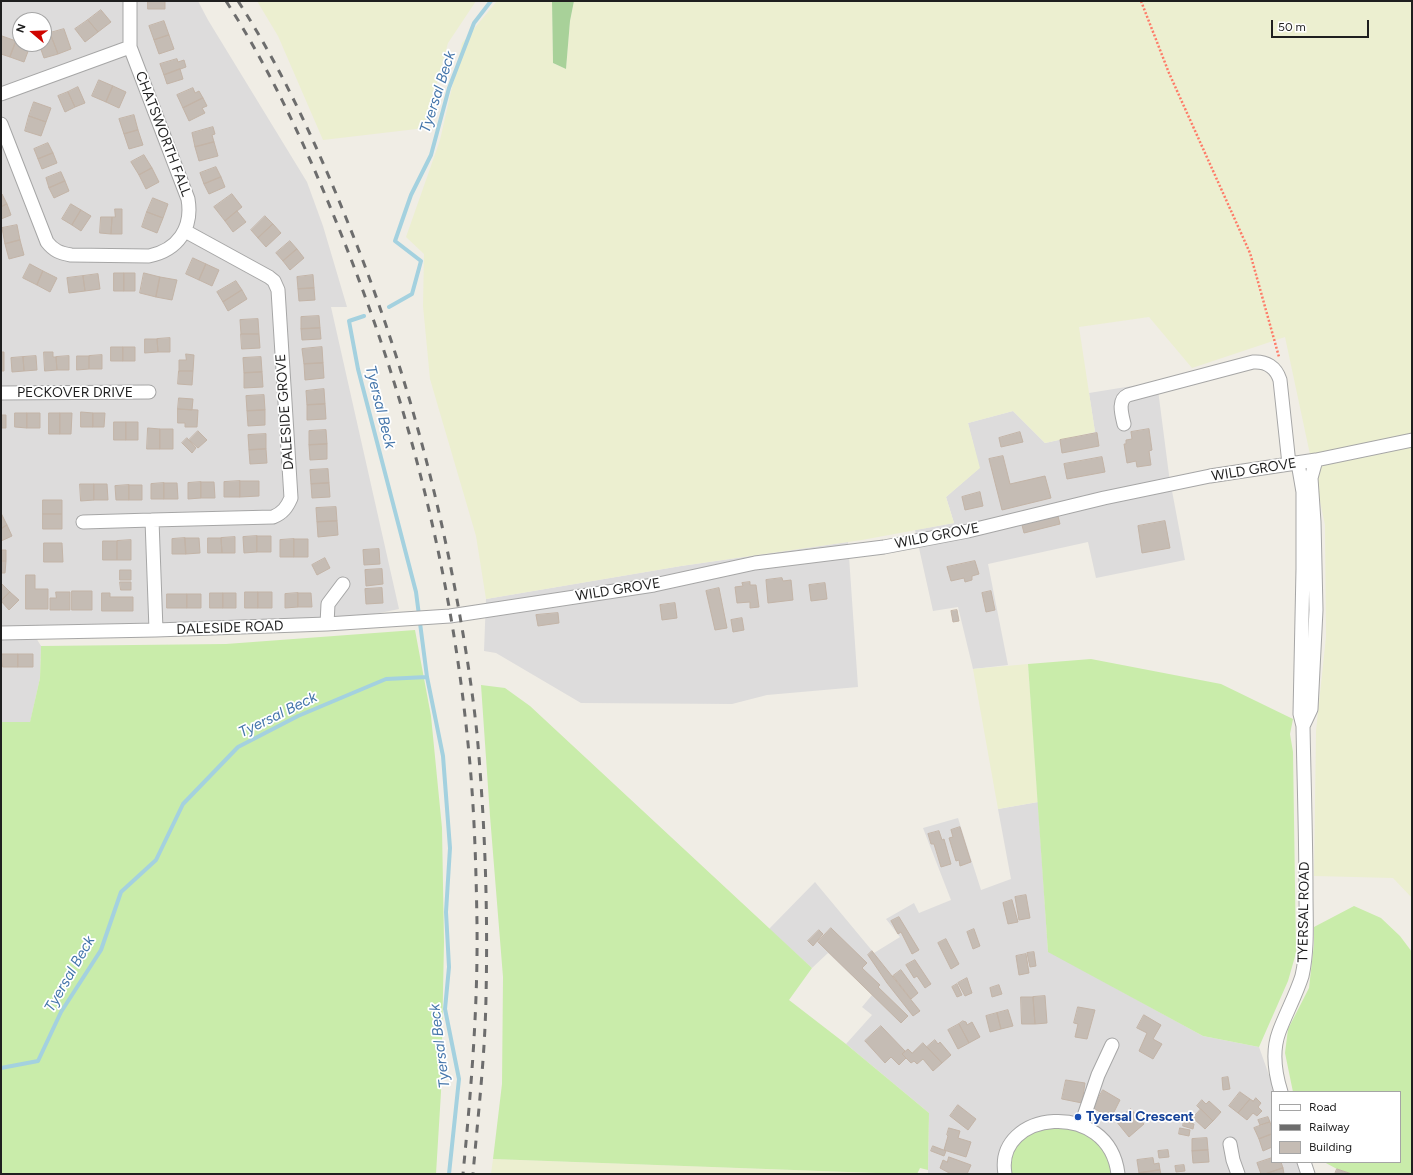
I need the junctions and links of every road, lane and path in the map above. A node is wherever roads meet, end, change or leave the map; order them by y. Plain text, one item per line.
1 (130, 1) edge
2 (1141, 1) edge
3 (130, 47) junction
4 (1, 94) edge
5 (1, 124) edge
6 (185, 231) junction
7 (1280, 358) dead end
8 (149, 392) dead end
9 (1, 393) edge
10 (1124, 424) dead end
11 (1412, 440) edge
12 (1316, 460) junction
13 (1293, 464) junction
14 (152, 520) junction
15 (83, 522) dead end
16 (343, 584) dead end
17 (460, 614) joint
18 (327, 624) junction
19 (156, 630) junction
20 (1, 633) edge
21 (1303, 726) junction
22 (1112, 1045) dead end
23 (1280, 1091) edge
24 (1082, 1125) junction
25 (1230, 1144) dead end
26 (1304, 1163) edge
27 (1005, 1174) edge
28 (1118, 1174) edge
29 (1238, 1174) edge
30 (1308, 1174) edge

1 - 3 street, CHATSWORTH FALL
2 - 7 path
3 - 4 street
3 - 6 street, CHATSWORTH FALL
5 - 6 street, CHATSWORTH FALL
6 - 14 street, DALESIDE GROVE
8 - 9 street, PECKOVER DRIVE
10 - 13 street, TYERSAL ROAD
11 - 12 street, WILD GROVE
12 - 13 street, WILD GROVE
12 - 21 street
13 - 17 street, WILD GROVE
13 - 21 street, TYERSAL ROAD
14 - 15 street, DALESIDE GROVE
14 - 19 street
16 - 18 street
17 - 18 street, DALESIDE ROAD
18 - 19 street, DALESIDE ROAD
19 - 20 street, DALESIDE ROAD
21 - 23 street, TYERSAL ROAD
22 - 24 street
24 - 27 street
24 - 28 street
25 - 29 street
26 - 30 street

